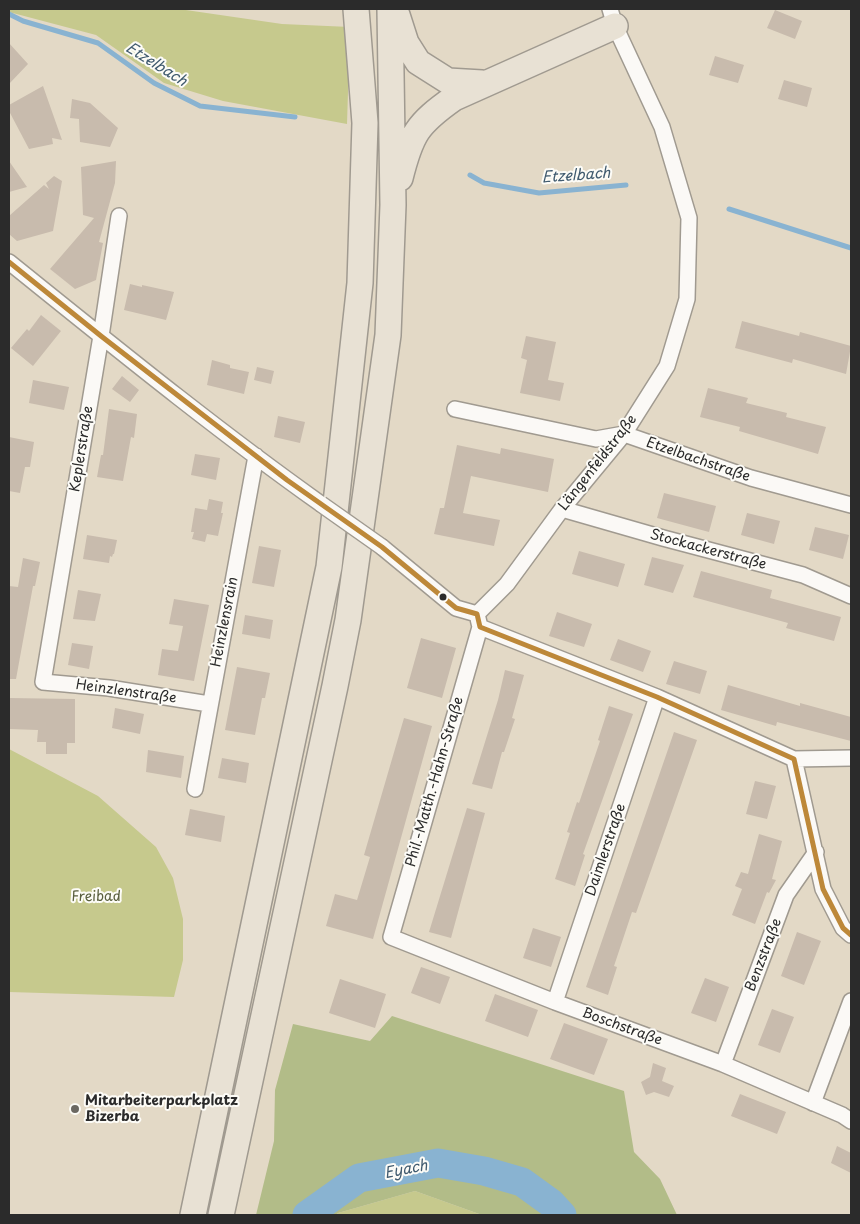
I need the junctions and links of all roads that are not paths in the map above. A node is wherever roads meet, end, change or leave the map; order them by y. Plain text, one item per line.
1 (356, 9) edge
2 (390, 9) edge
3 (395, 9) edge
4 (613, 17) edge
5 (485, 83) junction
6 (393, 205) junction
7 (119, 216) dead end
8 (9, 262) edge
9 (101, 336) junction
10 (455, 408) dead end
11 (624, 434) junction
12 (256, 456) junction
13 (851, 505) edge
14 (562, 509) junction
15 (851, 596) edge
16 (479, 620) junction
17 (44, 682) joint
18 (657, 697) junction
19 (209, 704) junction
20 (851, 758) edge
21 (794, 759) junction
22 (194, 789) dead end
23 (816, 852) junction
24 (851, 935) edge
25 (391, 937) joint
26 (851, 1001) edge
27 (555, 1002) junction
28 (723, 1064) junction
29 (814, 1103) junction
30 (851, 1122) edge
31 (193, 1215) edge
32 (221, 1215) edge

1 - 31 highway
2 - 6 highway
3 - 5 highway
4 - 5 highway
4 - 11 street, Längenfeldstraße
5 - 6 highway
6 - 32 highway
7 - 9 street, Keplerstraße
8 - 9 street
9 - 12 street
9 - 17 street, Keplerstraße
10 - 11 street, Etzelbachstraße
11 - 13 street, Etzelbachstraße
11 - 14 street, Längenfeldstraße
12 - 16 street, bridge
12 - 19 street, Heinzlensrain
14 - 15 street, Stockackerstraße
14 - 16 street, Längenfeldstraße
16 - 18 street
16 - 25 street, Phil.-Matth.-Hahn-Straße
17 - 19 street, Heinzlenstraße
18 - 21 street
18 - 27 street, Daimlerstraße
19 - 22 street, Heinzlensrain
20 - 21 street
21 - 23 street
23 - 24 street
23 - 28 street, Benzstraße
25 - 27 street, Boschstraße
26 - 29 street
27 - 28 street, Boschstraße
28 - 29 street, Boschstraße
29 - 30 street, Boschstraße

